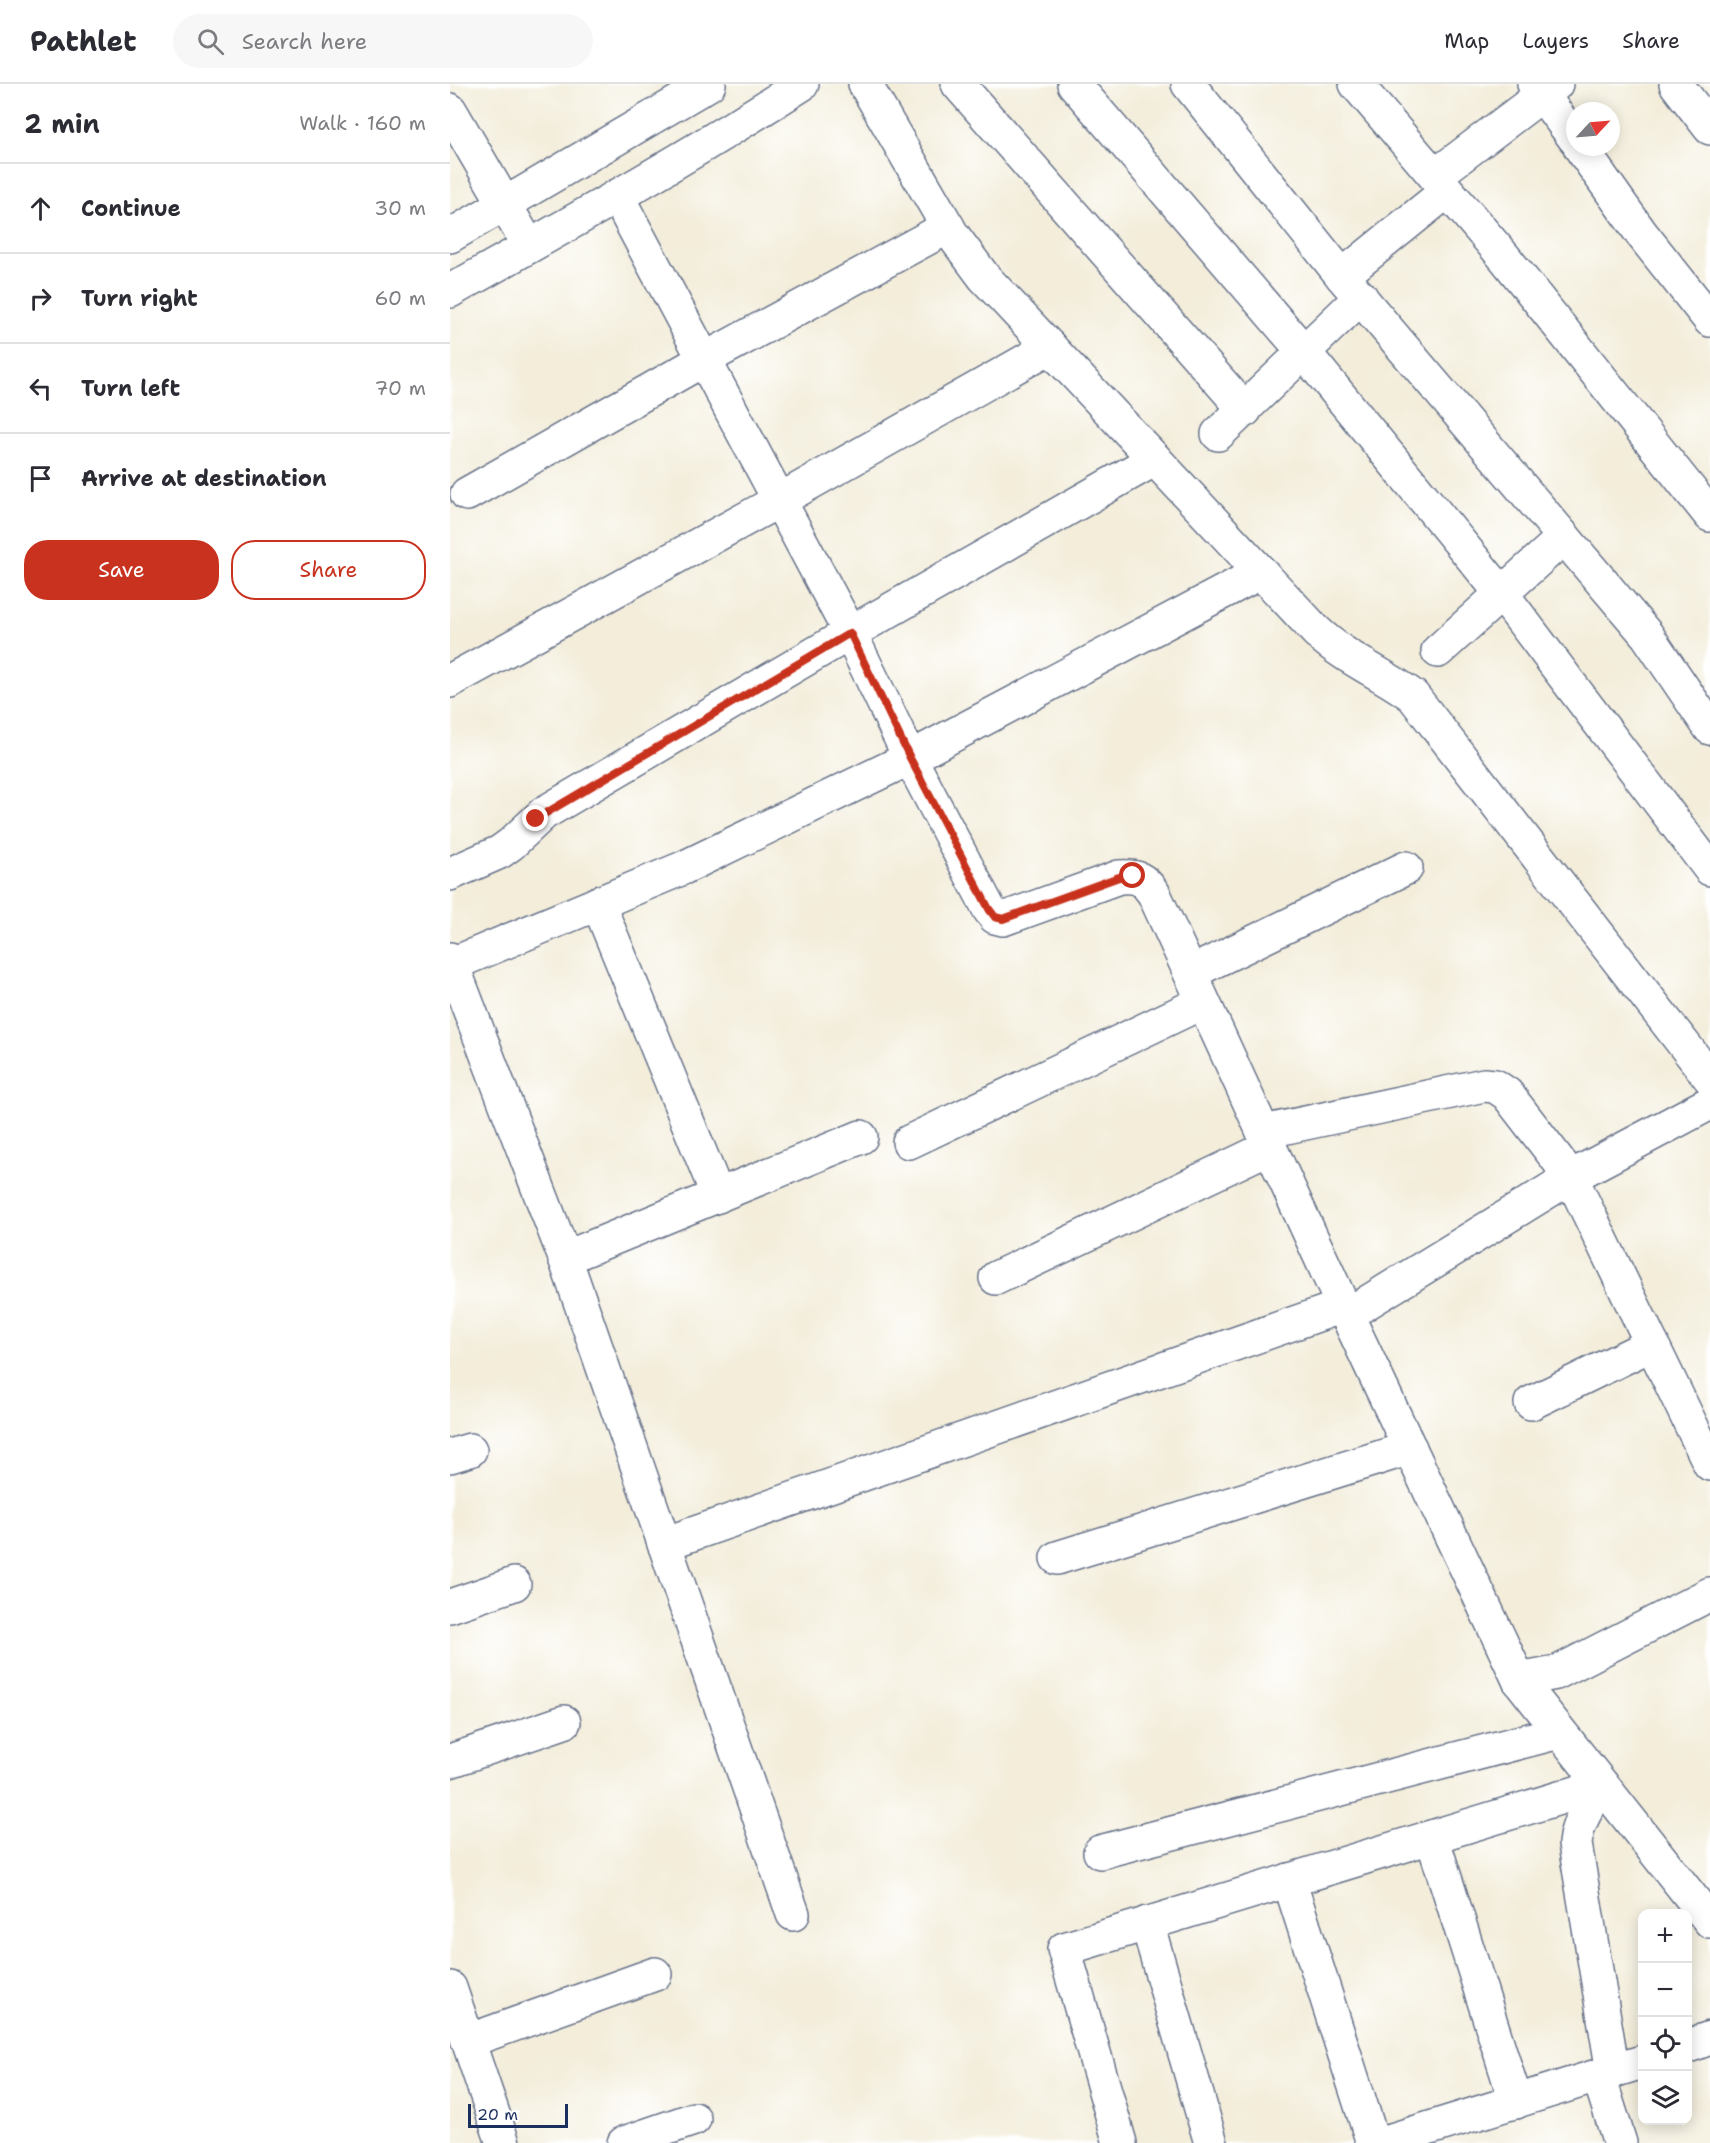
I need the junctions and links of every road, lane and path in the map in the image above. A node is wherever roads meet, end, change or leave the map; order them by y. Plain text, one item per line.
1 (709, 84) edge
2 (802, 84) edge
3 (865, 84) edge
4 (958, 84) edge
5 (1074, 84) edge
6 (1188, 84) edge
7 (1356, 84) edge
8 (1676, 84) edge
9 (1544, 87) edge
10 (450, 110) edge
11 (1566, 124) edge
12 (1710, 128) edge
13 (1586, 156) edge
14 (1441, 183) junction
15 (617, 196) junction
16 (505, 204) junction
17 (948, 227) junction
18 (450, 236) edge
19 (529, 246) junction
20 (1352, 286) junction
21 (450, 291) edge
22 (1710, 320) edge
23 (1050, 347) junction
24 (1304, 352) junction
25 (705, 359) junction
26 (1245, 410) junction
27 (1218, 435) dead end
28 (1155, 459) junction
29 (467, 494) dead end
30 (780, 500) junction
31 (1710, 515) edge
32 (1564, 537) junction
33 (1261, 572) junction
34 (1502, 594) junction
35 (850, 633) junction
36 (1438, 651) dead end
37 (450, 681) edge
38 (1710, 728) edge
39 (910, 758) junction
40 (1406, 868) dead end
41 (1710, 869) edge
42 (450, 874) edge
43 (598, 903) junction
44 (451, 963) edge
45 (1197, 987) junction
46 (1710, 1078) edge
47 (1710, 1103) edge
48 (861, 1137) dead end
49 (1266, 1139) junction
50 (909, 1142) dead end
51 (1571, 1177) junction
52 (717, 1196) junction
53 (565, 1258) junction
54 (996, 1278) dead end
55 (1345, 1310) junction
56 (1652, 1344) junction
57 (1531, 1403) dead end
58 (1410, 1448) junction
59 (1710, 1464) edge
60 (664, 1544) junction
61 (1057, 1558) dead end
62 (514, 1584) dead end
63 (1710, 1594) edge
64 (450, 1606) edge
65 (1519, 1680) junction
66 (564, 1722) dead end
67 (1559, 1732) junction
68 (450, 1761) edge
69 (1602, 1785) junction
70 (1432, 1837) junction
71 (1100, 1852) dead end
72 (1289, 1880) junction
73 (793, 1914) dead end
74 (1710, 1921) edge
75 (1148, 1923) junction
76 (655, 1974) dead end
77 (453, 2004) edge
78 (1710, 2038) edge
79 (468, 2041) junction
80 (1692, 2045) edge
81 (1618, 2070) edge
82 (1516, 2102) junction
83 (694, 2119) dead end
84 (1459, 2132) edge
85 (503, 2143) edge
86 (624, 2143) edge
87 (1120, 2143) edge
88 (1211, 2143) edge
89 (1373, 2143) edge
90 (1382, 2143) edge
91 (1620, 2143) edge

1 - 16 street
2 - 15 street
3 - 17 street
4 - 26 street
5 - 24 street
6 - 20 street
7 - 14 street
8 - 12 street
9 - 11 street
9 - 14 street
10 - 16 street
13 - 22 street
14 - 20 street
14 - 31 street
15 - 19 street
15 - 25 street
16 - 18 street
16 - 19 street
17 - 23 street
17 - 25 street
19 - 21 street
20 - 24 street
20 - 32 street
23 - 28 street
23 - 30 street
24 - 26 street
24 - 34 street
25 - 29 street
25 - 30 street
26 - 27 street
28 - 33 street
28 - 35 street
30 - 35 street
30 - 37 street
32 - 34 street
32 - 38 street
33 - 39 street
33 - 46 street
34 - 36 street
34 - 41 street
35 - 39 street
35 - 42 street
39 - 43 street
39 - 45 street
40 - 45 street
43 - 44 street
43 - 52 street
44 - 53 street
45 - 49 street
45 - 50 street
47 - 51 street
48 - 52 street
49 - 51 street
49 - 54 street
49 - 55 street
51 - 55 street
51 - 56 street
52 - 53 street
53 - 60 street
55 - 58 street
55 - 60 street
56 - 57 street
56 - 59 street
58 - 61 street
58 - 65 street
60 - 73 street
62 - 64 street
63 - 65 street
65 - 67 street
66 - 68 street
67 - 69 street
67 - 71 street
69 - 70 street
69 - 74 street
69 - 81 street
70 - 72 street
70 - 82 street
72 - 75 street
72 - 89 street
75 - 87 street
75 - 88 street
76 - 79 street
77 - 79 street
78 - 80 street
79 - 85 street
81 - 82 street
81 - 91 street
82 - 84 street
83 - 86 street
84 - 90 street

